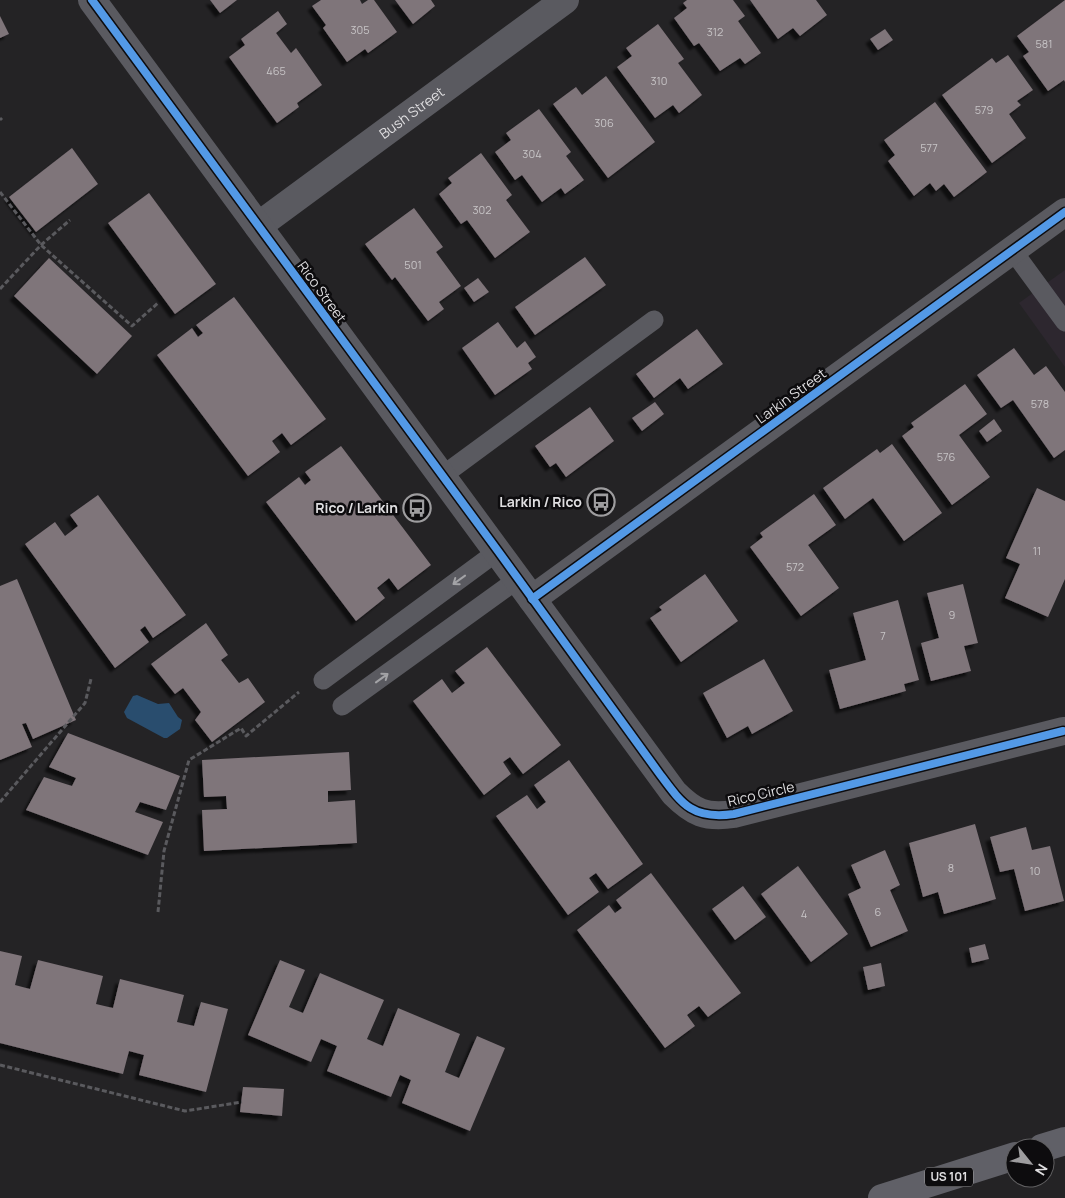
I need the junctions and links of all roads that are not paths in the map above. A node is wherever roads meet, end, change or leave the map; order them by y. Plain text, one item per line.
1 (92, 0) edge
2 (565, 0) edge
3 (1065, 212) edge
4 (258, 226) junction
5 (1013, 251) junction
6 (654, 320) dead end
7 (1065, 322) edge
8 (442, 476) junction
9 (498, 551) junction
10 (525, 589) junction
11 (323, 680) dead end
12 (342, 706) dead end
13 (1063, 730) dead end
14 (1005, 1159) edge
15 (882, 1198) edge

1 - 4 street, Rico Street
2 - 4 street, Bush Street
3 - 5 street, Larkin Street
4 - 8 street, Rico Street
5 - 7 lane
5 - 10 street, Larkin Street
6 - 8 lane
8 - 9 street, Rico Street
9 - 10 street, Rico Street
9 -> 11 lane
12 -> 10 lane
10 - 13 street, Rico Circle
14 - 15 highway, US 101

